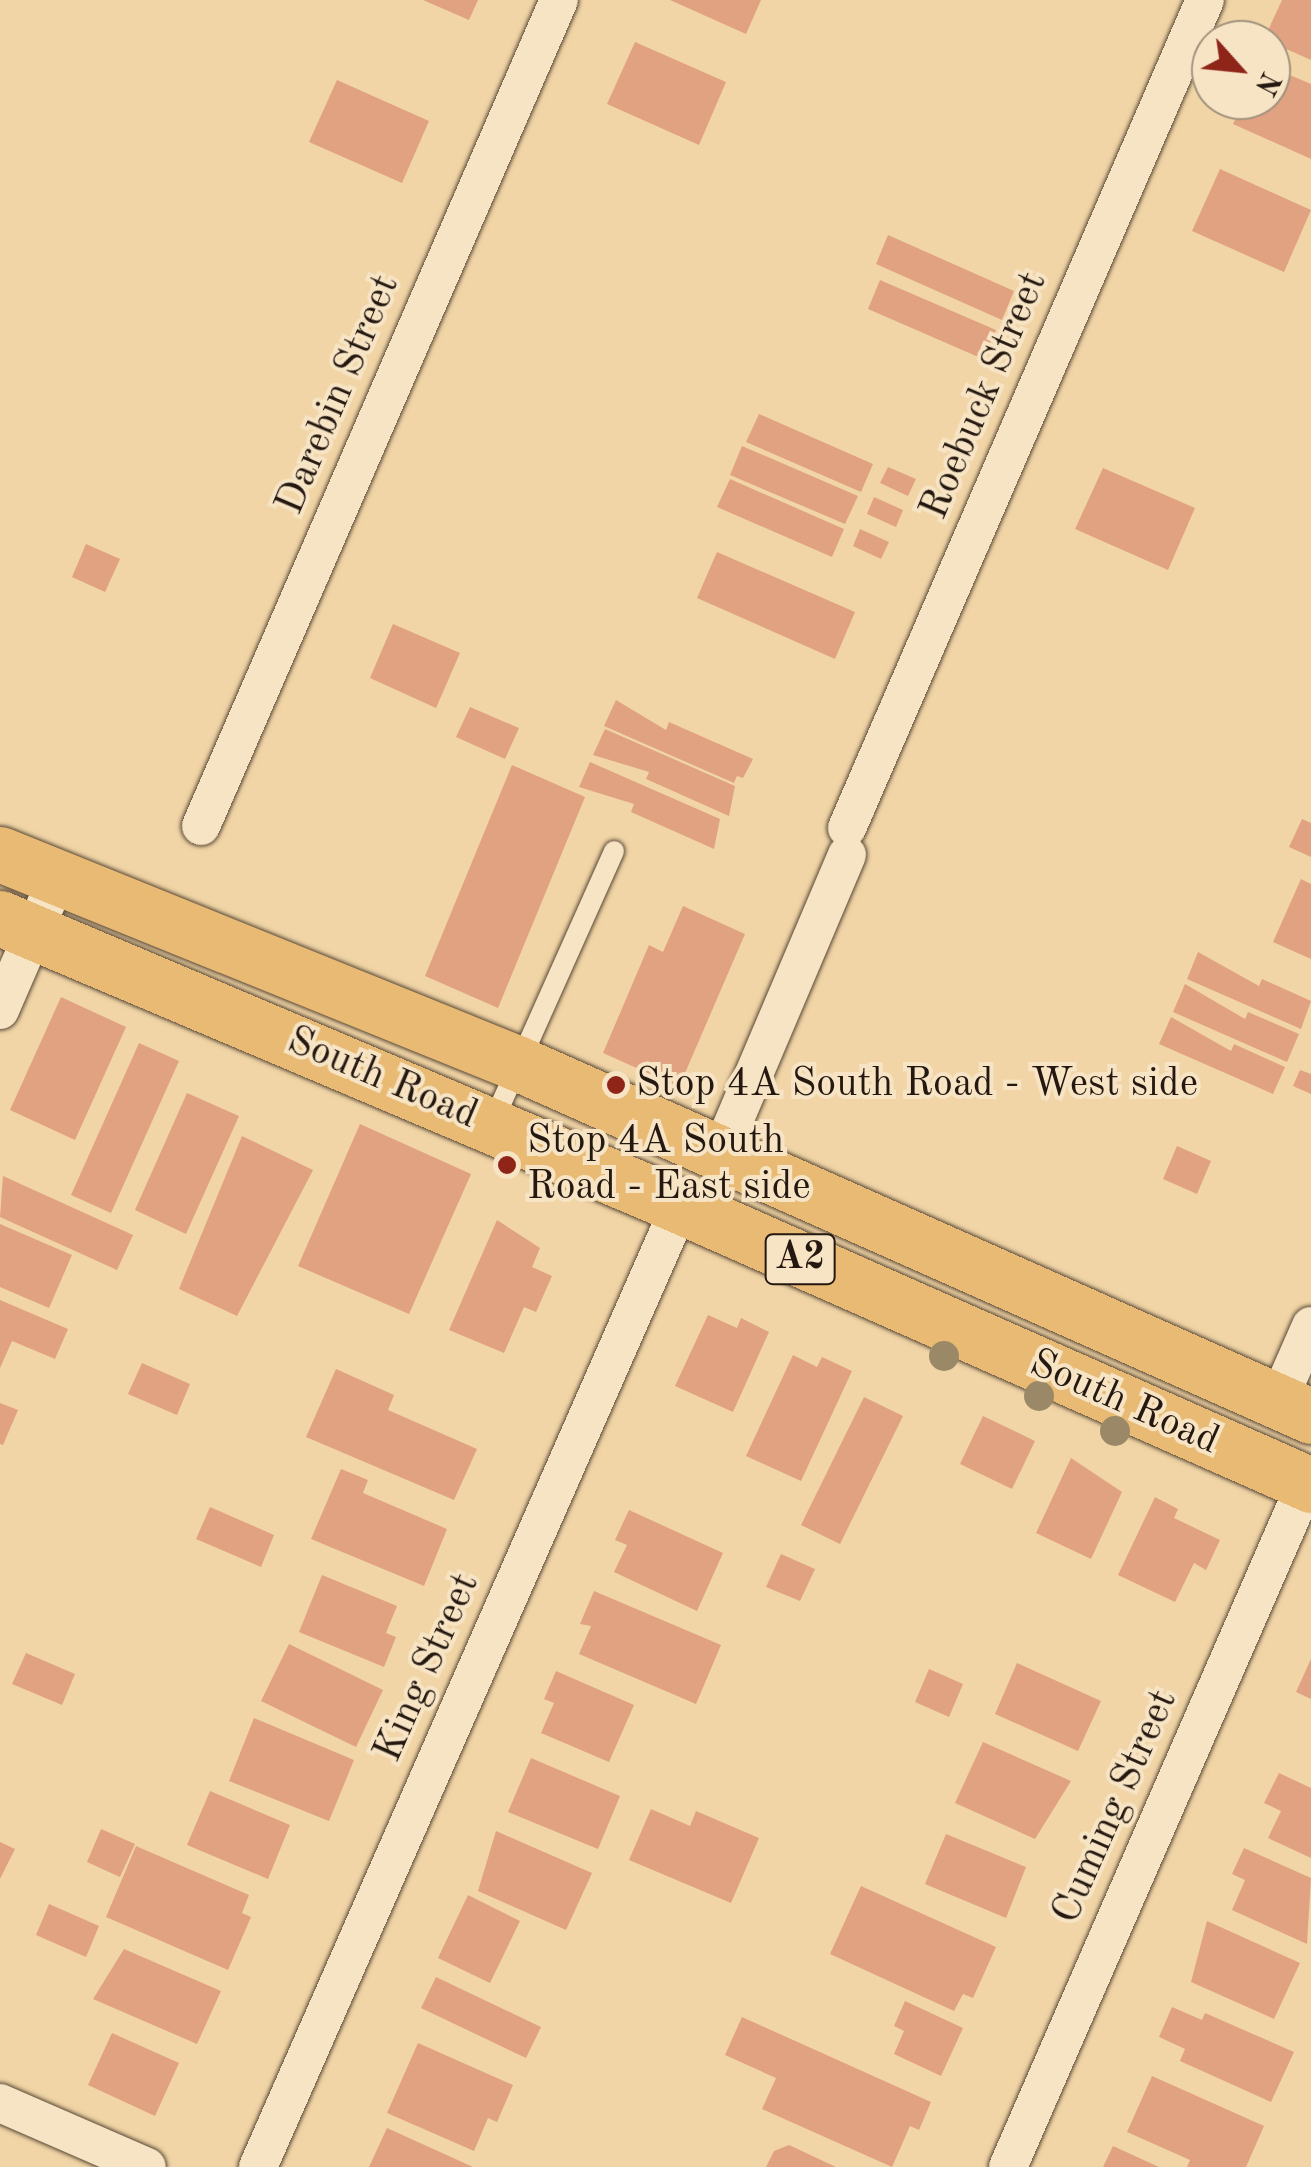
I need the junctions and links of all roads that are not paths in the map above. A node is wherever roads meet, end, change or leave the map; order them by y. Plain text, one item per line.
1 (560, 0) edge
2 (1205, 0) edge
3 (201, 826) dead end
4 (614, 851) dead end
5 (0, 854) edge
6 (57, 878) junction
7 (17, 925) edge
8 (0, 1010) edge
9 (517, 1063) junction
10 (492, 1126) junction
11 (720, 1154) junction
12 (680, 1206) junction
13 (1311, 1326) edge
14 (1295, 1408) edge
15 (1198, 1435) junction
16 (1309, 1475) edge
17 (0, 2103) edge
18 (147, 2167) edge
19 (258, 2167) edge
20 (1008, 2167) edge

1 - 3 street, Darebin Street
2 - 11 street, Roebuck Street
4 - 9 lane
5 - 6 highway, South Road / A2
6 - 7 street
6 - 9 highway, South Road / A2
7 - 8 street
7 - 10 highway, South Road / A2
9 - 10 lane
9 - 11 highway, South Road / A2
10 - 12 highway, South Road / A2
11 - 14 highway, South Road / A2
12 - 15 highway, South Road / A2
12 - 19 street, King Street
13 - 14 street
14 - 15 highway
14 - 16 highway
15 - 16 highway, South Road / A2
16 - 20 street, Cuming Street
17 - 18 street

